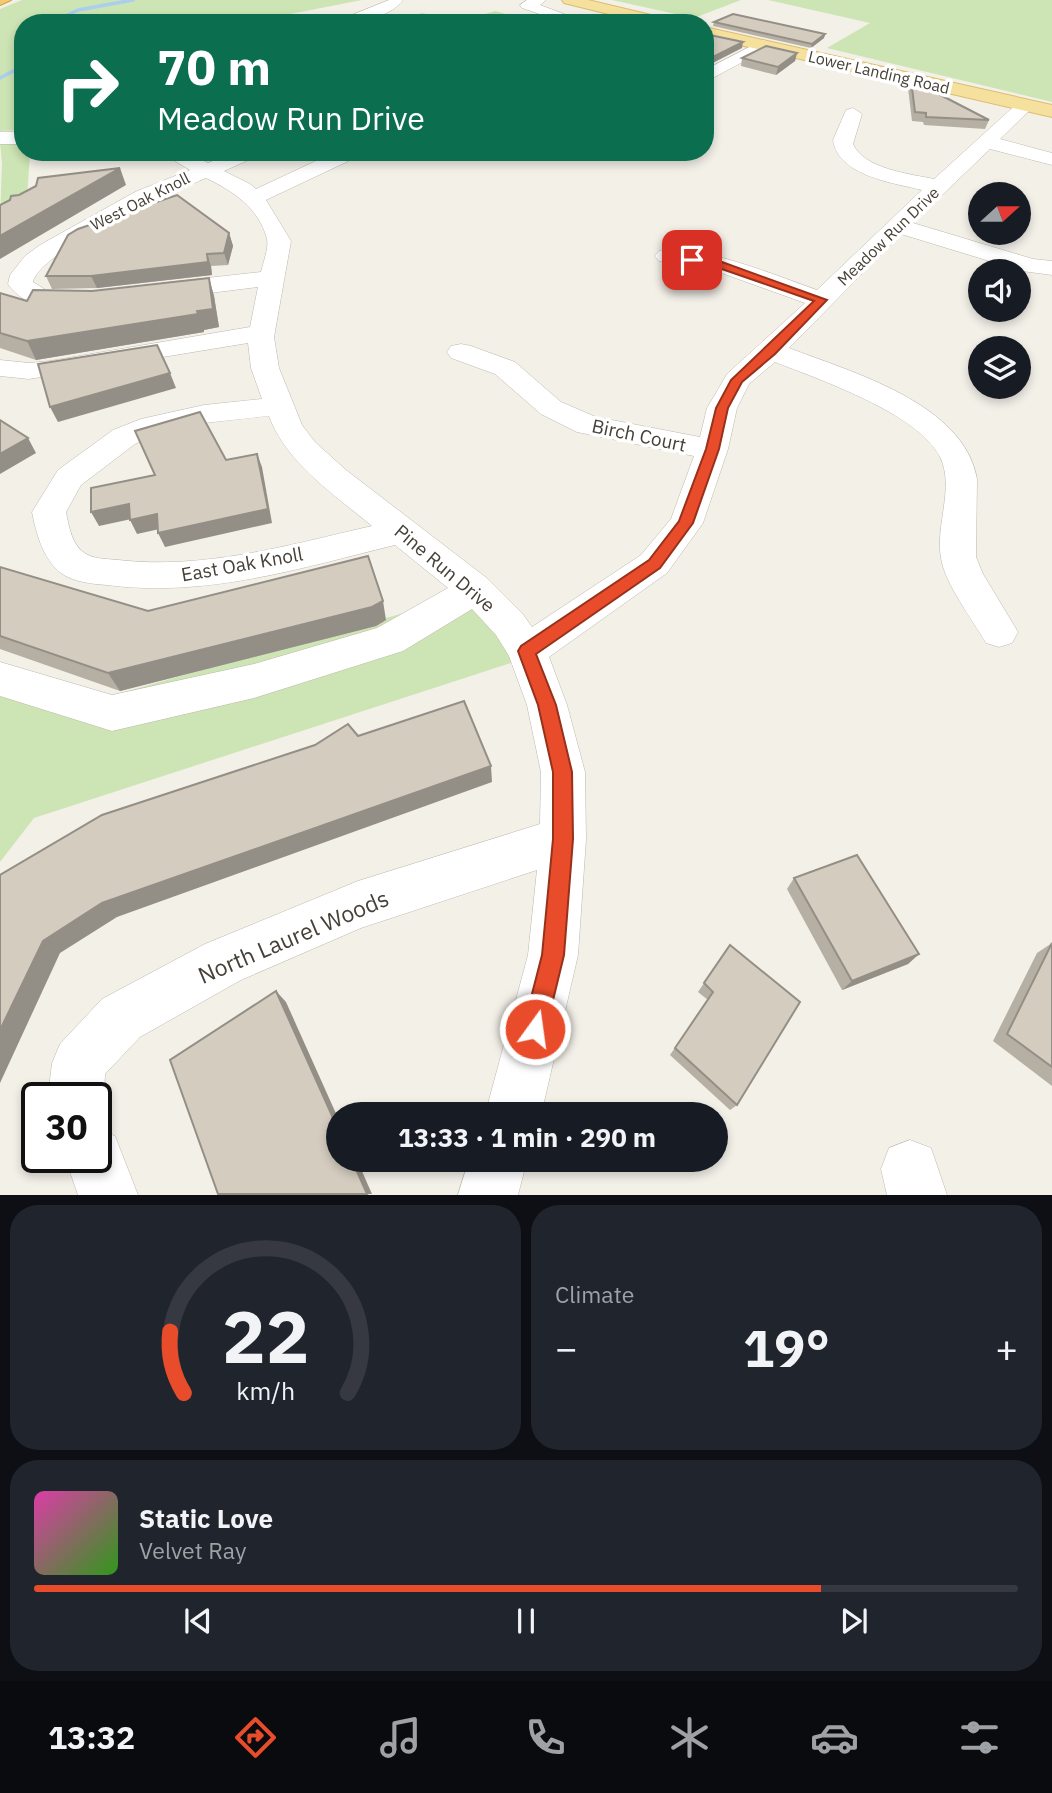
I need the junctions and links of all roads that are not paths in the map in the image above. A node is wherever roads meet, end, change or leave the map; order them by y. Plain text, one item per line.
1 (396, 0) edge
2 (539, 0) edge
3 (569, 0) edge
4 (619, 12) junction
5 (366, 14) edge
6 (554, 14) edge
7 (614, 14) edge
8 (628, 14) edge
9 (714, 34) edge
10 (763, 45) junction
11 (714, 72) edge
12 (1039, 108) edge
13 (853, 114) dead end
14 (986, 142) junction
15 (1052, 159) edge
16 (189, 161) edge
17 (226, 161) edge
18 (267, 161) edge
19 (333, 161) edge
20 (206, 169) junction
21 (303, 175) junction
22 (939, 187) junction
23 (254, 198) junction
24 (897, 225) junction
25 (667, 256) dead end
26 (1052, 268) edge
27 (272, 278) junction
28 (136, 295) edge
29 (97, 299) edge
30 (821, 300) junction
31 (262, 333) junction
32 (771, 351) junction
33 (461, 352) dead end
34 (0, 368) edge
35 (280, 405) junction
36 (712, 449) junction
37 (402, 531) junction
38 (475, 589) junction
39 (999, 632) dead end
40 (527, 651) junction
41 (0, 679) edge
42 (563, 839) junction
43 (77, 1082) edge
44 (516, 1102) edge
45 (495, 1172) edge
46 (100, 1173) edge
47 (108, 1195) edge
48 (488, 1195) edge

1 - 5 street
2 - 6 street
3 - 4 main road
4 - 7 street
4 - 8 main road
9 - 10 main road, Lower Landing Road
10 - 11 street
10 - 12 main road, Lower Landing Road
12 - 14 street, Meadow Run Drive
13 - 22 street
14 - 15 street
14 - 22 street, Meadow Run Drive
16 - 20 street, Pine Run Drive
17 - 20 street
18 - 21 street
19 - 21 street
20 - 23 street, Pine Run Drive
20 - 29 street, West Oak Knoll
21 - 23 street
22 - 24 street, Meadow Run Drive
23 - 27 street, Pine Run Drive
24 - 26 street
24 - 30 street, Meadow Run Drive
25 - 30 street
27 - 28 street
27 - 31 street, Pine Run Drive
30 - 32 street, Meadow Run Drive
31 - 34 street
31 - 35 street, Pine Run Drive
32 - 36 street, Meadow Run Drive
32 - 39 street
33 - 36 street, Birch Court
35 - 37 street, Pine Run Drive
35 - 37 street, East Oak Knoll
36 - 40 street, Meadow Run Drive
37 - 38 street, Pine Run Drive
38 - 40 street, Pine Run Drive
38 - 41 street
40 - 42 street, Pine Run Drive
42 - 43 street, North Laurel Woods
42 - 44 street, Pine Run Drive
45 - 48 street
46 - 47 street

